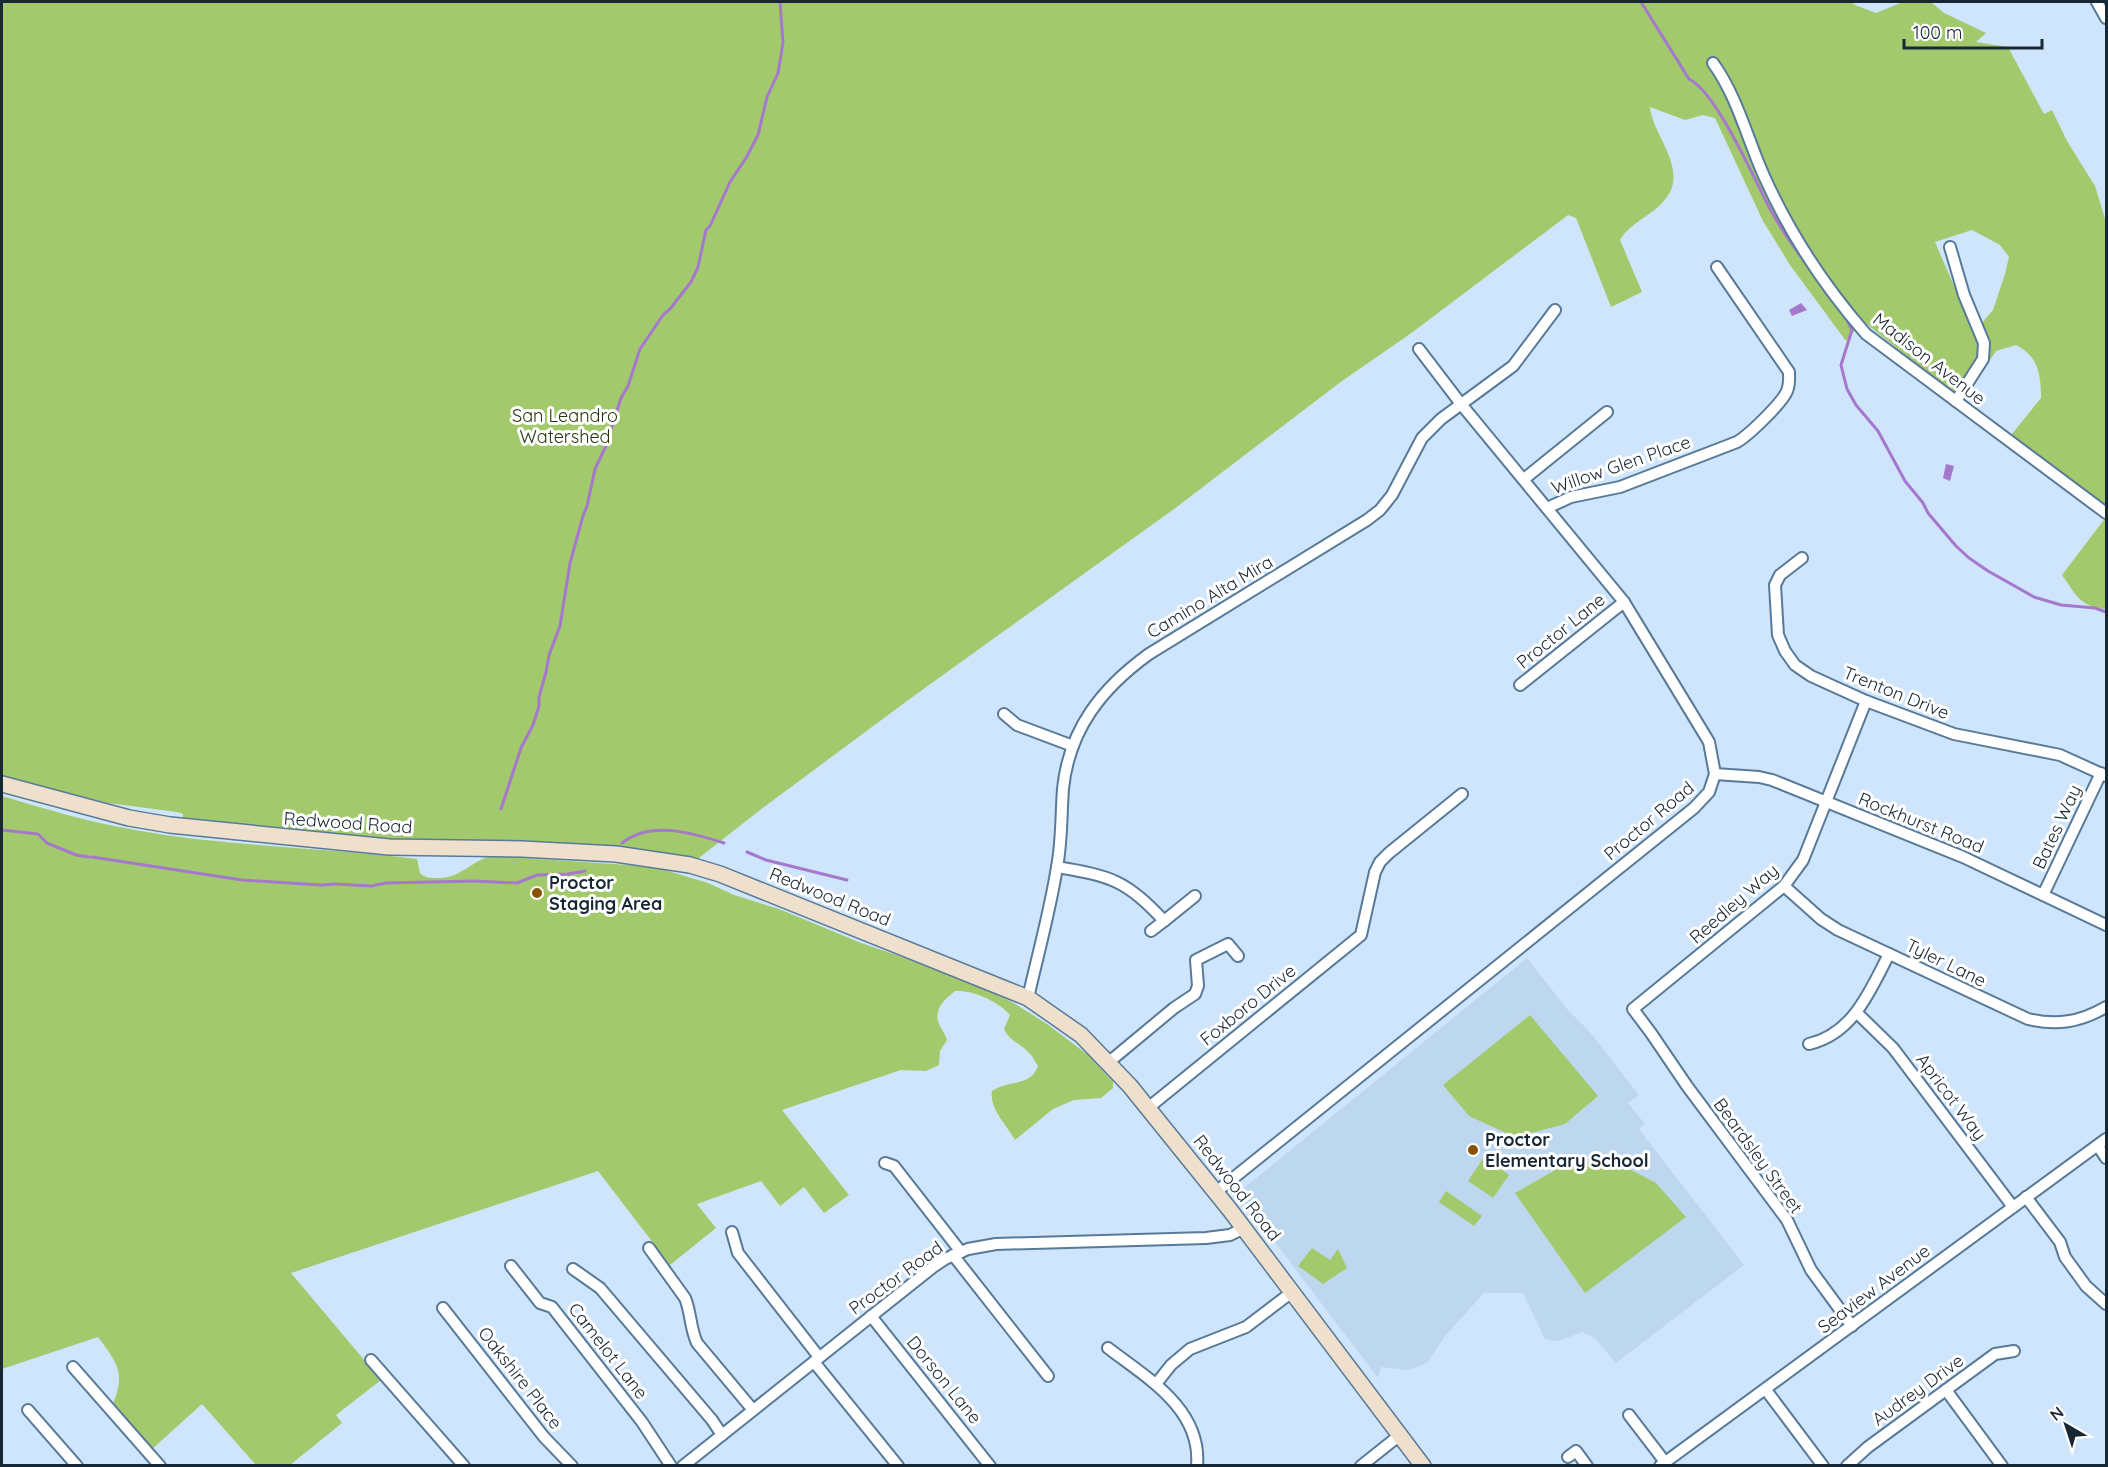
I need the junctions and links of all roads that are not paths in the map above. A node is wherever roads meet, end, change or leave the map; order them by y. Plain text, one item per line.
1 (2097, 2) edge
2 (2106, 18) edge
3 (1713, 63) dead end
4 (1950, 247) dead end
5 (1717, 267) dead end
6 (1555, 310) dead end
7 (1419, 349) dead end
8 (1956, 400) junction
9 (1461, 404) junction
10 (1607, 412) dead end
11 (1524, 479) junction
12 (1547, 508) junction
13 (2106, 513) edge
14 (1802, 558) dead end
15 (1624, 602) junction
16 (1520, 685) dead end
17 (1866, 701) junction
18 (1004, 714) dead end
19 (1073, 746) junction
20 (1715, 774) junction
21 (2104, 774) edge
22 (2, 784) edge
23 (1462, 794) dead end
24 (1826, 802) junction
25 (1057, 867) junction
26 (1784, 886) junction
27 (2043, 895) junction
28 (1195, 896) dead end
29 (1164, 921) junction
30 (2106, 925) edge
31 (1151, 931) dead end
32 (1889, 954) junction
33 (1238, 956) dead end
34 (1028, 998) junction
35 (2106, 1007) edge
36 (1633, 1009) joint
37 (1857, 1013) junction
38 (1809, 1044) dead end
39 (1109, 1062) junction
40 (1148, 1108) junction
41 (2102, 1142) edge
42 (2106, 1158) edge
43 (885, 1163) dead end
44 (1216, 1192) junction
45 (2026, 1197) junction
46 (2013, 1207) junction
47 (1244, 1228) junction
48 (732, 1232) dead end
49 (649, 1248) dead end
50 (957, 1253) junction
51 (511, 1266) dead end
52 (573, 1269) dead end
53 (1292, 1292) junction
54 (2106, 1304) edge
55 (443, 1308) dead end
56 (871, 1316) junction
57 (1852, 1326) junction
58 (1108, 1348) dead end
59 (2014, 1351) dead end
60 (816, 1359) junction
61 (371, 1360) dead end
62 (73, 1367) dead end
63 (1048, 1376) dead end
64 (1156, 1384) junction
65 (1766, 1390) junction
66 (1946, 1390) junction
67 (28, 1410) dead end
68 (753, 1410) junction
69 (1629, 1415) dead end
70 (722, 1435) junction
71 (1400, 1435) junction
72 (1568, 1457) dead end
73 (1663, 1464) edge
74 (78, 1466) edge
75 (160, 1466) edge
76 (464, 1466) edge
77 (572, 1466) edge
78 (672, 1466) edge
79 (683, 1466) edge
80 (898, 1466) edge
81 (990, 1466) edge
82 (1197, 1466) edge
83 (1361, 1466) edge
84 (1423, 1466) edge
85 (1587, 1466) edge
86 (1823, 1466) edge
87 (1847, 1466) edge
88 (2002, 1466) edge

1 - 2 street
3 - 8 street, Madison Avenue
4 - 8 street
5 - 12 street, Willow Glen Place
6 - 9 street, Camino Alta Mira
7 - 9 street, Proctor Road
8 - 13 street, Madison Avenue
9 - 11 street, Proctor Road
9 - 19 street, Camino Alta Mira
10 - 11 street
11 - 12 street, Proctor Road
12 - 15 street, Proctor Road
14 - 17 street, Trenton Drive
15 - 16 street, Proctor Lane
15 - 20 street, Proctor Road
17 - 21 street, Trenton Drive
17 - 24 street, Reedley Way
18 - 19 street
19 - 25 street, Camino Alta Mira
20 - 24 street, Rockhurst Road
20 - 44 street, Proctor Road
21 - 27 street, Bates Way
22 - 34 main road, Redwood Road
23 - 40 street, Foxboro Drive
24 - 26 street, Reedley Way
24 - 27 street, Rockhurst Road
25 - 29 street
25 - 34 street, Camino Alta Mira
26 - 32 street, Tyler Lane
26 - 36 street, Reedley Way
27 - 30 street, Rockhurst Road
28 - 29 street
29 - 31 street
32 - 35 street, Tyler Lane
32 - 37 street
33 - 39 street
34 - 39 main road, Redwood Road
36 - 57 street, Beardsley Street
37 - 38 street
37 - 46 street, Apricot Way
39 - 40 main road, Redwood Road
40 - 44 main road, Redwood Road
41 - 42 street
41 - 45 street, Seaview Avenue
43 - 50 street
44 - 47 main road, Redwood Road
45 - 46 street, Seaview Avenue
45 - 54 street
46 - 57 street, Seaview Avenue
47 - 50 street, Proctor Road
47 - 53 main road, Redwood Road
48 - 60 street
49 - 68 street
50 - 56 street, Proctor Road
50 - 63 street
51 - 78 street, Camelot Lane
52 - 70 street
53 - 64 street
53 - 71 main road, Redwood Road
55 - 77 street, Oakshire Place
56 - 60 street, Proctor Road
56 - 81 street, Dorson Lane
57 - 65 street, Seaview Avenue
58 - 64 street
59 - 66 street, Audrey Drive
60 - 68 street, Proctor Road
60 - 80 street
61 - 76 street
62 - 75 street
64 - 82 street
65 - 73 street, Seaview Avenue
65 - 86 street
66 - 87 street, Audrey Drive
66 - 88 street
67 - 74 street
68 - 70 street, Proctor Road
69 - 73 street
70 - 79 street, Proctor Road
71 - 83 street
71 - 84 main road, Redwood Road
72 - 85 street

